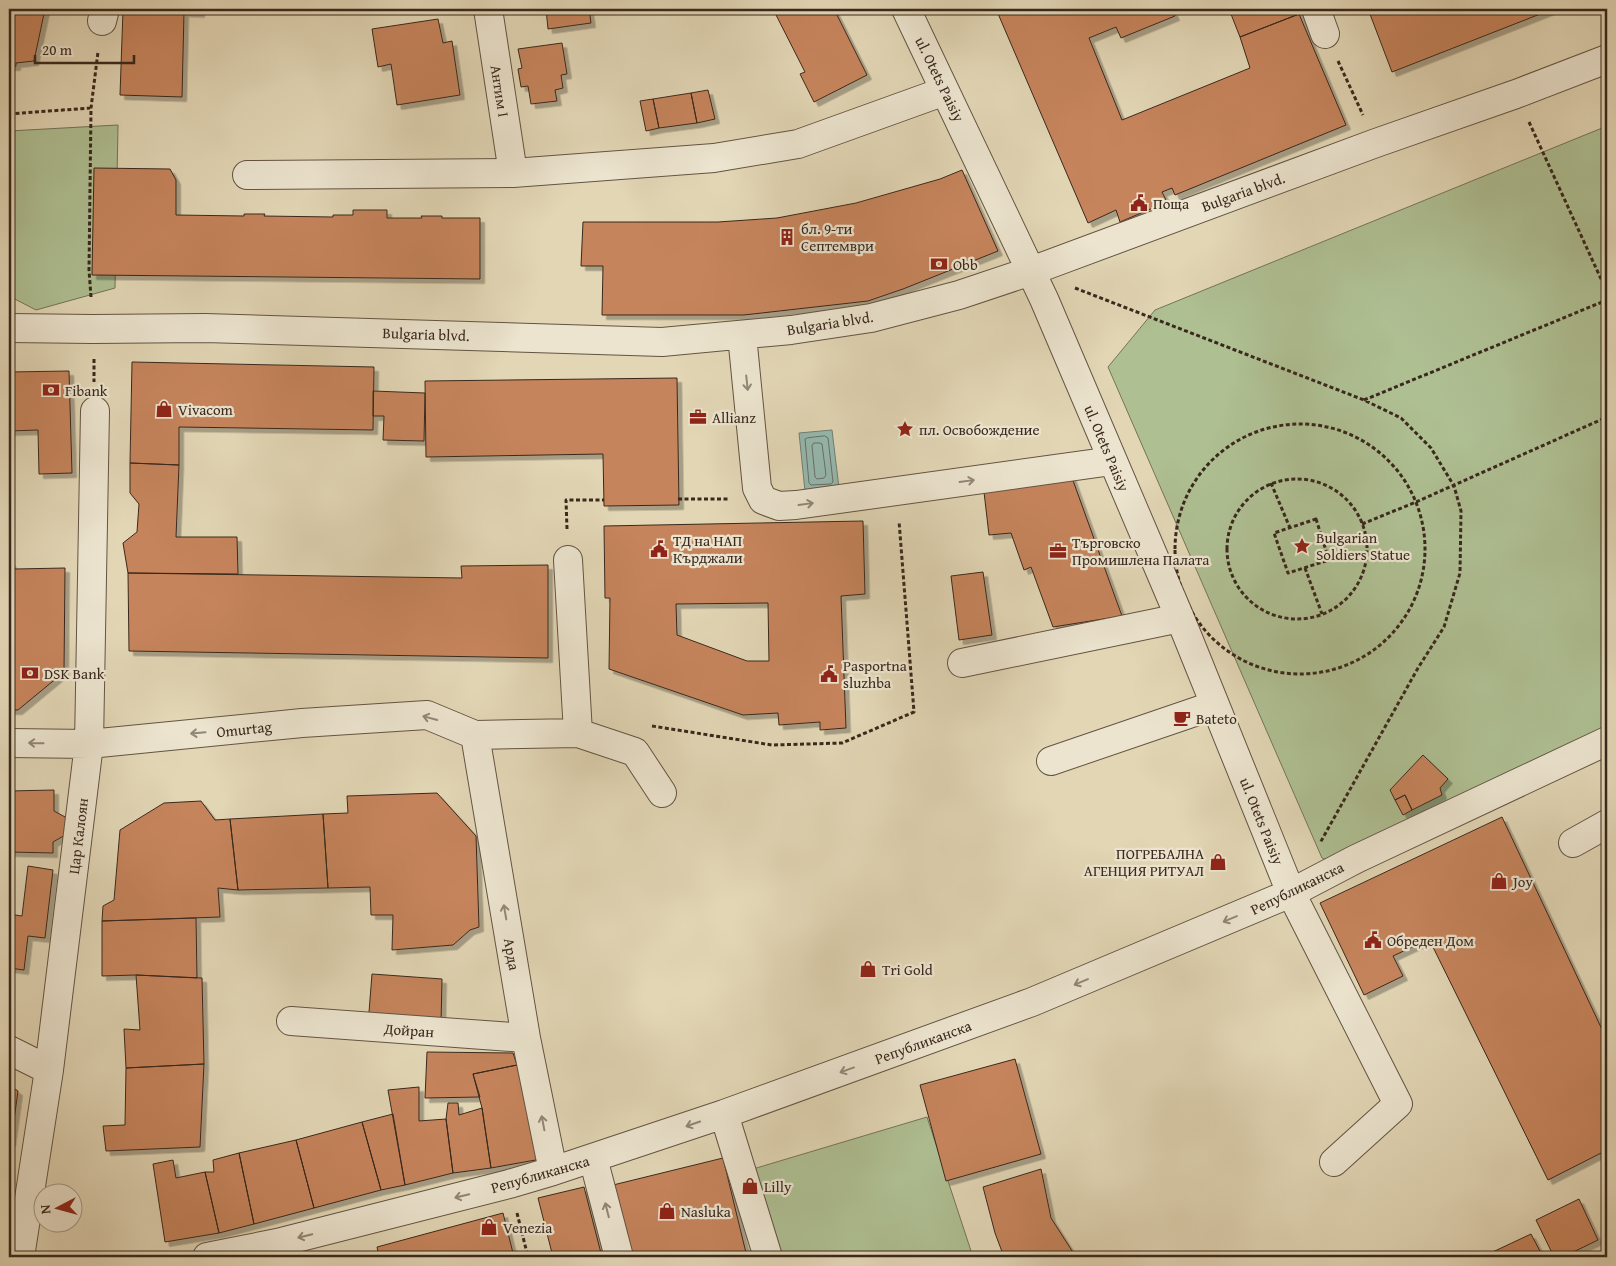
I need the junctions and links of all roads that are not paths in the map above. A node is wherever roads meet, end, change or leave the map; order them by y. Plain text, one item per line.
1 (488, 9) edge
2 (906, 9) edge
3 (1607, 59) edge
4 (945, 90) junction
5 (513, 173) junction
6 (247, 175) dead end
7 (1031, 271) junction
8 (9, 328) edge
9 (742, 335) junction
10 (95, 411) road end
11 (1112, 461) junction
12 (568, 560) road end
13 (1180, 618) junction
14 (962, 663) dead end
15 (1215, 705) junction
16 (578, 733) junction
17 (475, 736) junction
18 (1607, 741) edge
19 (9, 743) edge
20 (90, 744) junction
21 (1051, 760) dead end
22 (662, 793) dead end
23 (1607, 824) edge
24 (1572, 843) dead end
25 (1291, 893) junction
26 (292, 1022) dead end
27 (526, 1038) junction
28 (9, 1050) edge
29 (48, 1070) junction
30 (724, 1114) junction
31 (593, 1158) junction
32 (1334, 1162) dead end
33 (553, 1171) junction
34 (20, 1257) edge
35 (207, 1257) edge
36 (619, 1257) edge
37 (768, 1257) edge

1 - 5 street, Антим I
2 - 4 street, ul. Otets Paisiy
3 - 7 street, Bulgaria blvd.
4 - 5 street
4 - 7 street, ul. Otets Paisiy
5 - 6 street
7 - 9 street, Bulgaria blvd.
7 - 11 street, ul. Otets Paisiy
8 - 9 street, Bulgaria blvd.
9 -> 11 street
10 - 20 street, Цар Калоян
11 - 13 street, ul. Otets Paisiy
12 - 16 street
13 - 14 street
13 - 15 street, ul. Otets Paisiy
15 - 21 street
15 - 25 street, ul. Otets Paisiy
16 - 17 street
16 - 22 street
17 -> 20 street, Omurtag
27 -> 17 street, Арда
18 - 25 street, Републиканска
20 -> 19 street, Omurtag
20 - 29 street, Цар Калоян
23 - 24 street
25 -> 30 street, Републиканска
25 - 32 street, ul. Otets Paisiy
26 - 27 street, Дойран
33 -> 27 street, Арда
28 - 29 street
29 - 34 street, Цар Калоян
30 -> 31 street, Републиканска
30 - 37 street
31 - 33 street, Републиканска
36 -> 31 street
33 -> 35 street, Републиканска

